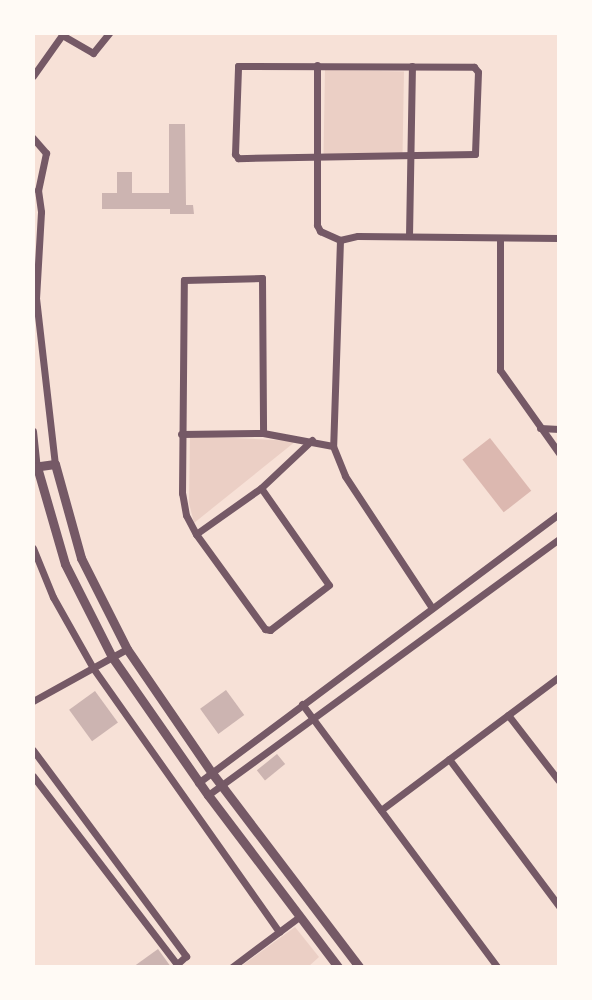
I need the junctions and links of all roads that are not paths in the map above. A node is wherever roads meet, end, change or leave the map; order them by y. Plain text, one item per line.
1 (109, 33) edge
2 (59, 34) edge
3 (317, 65) junction
4 (412, 66) junction
5 (33, 76) edge
6 (33, 138) edge
7 (410, 155) junction
8 (317, 157) junction
9 (36, 189) edge
10 (37, 218) edge
11 (410, 236) junction
12 (500, 238) junction
13 (559, 238) edge
14 (340, 240) junction
15 (540, 428) junction
16 (559, 429) edge
17 (33, 431) edge
18 (263, 433) junction
19 (181, 434) junction
20 (312, 440) junction
21 (334, 446) junction
22 (559, 453) edge
23 (55, 464) junction
24 (35, 467) edge
25 (261, 488) junction
26 (559, 514) edge
27 (196, 534) junction
28 (559, 539) edge
29 (33, 548) edge
30 (432, 608) junction
31 (127, 649) junction
32 (112, 657) junction
33 (93, 668) junction
34 (559, 677) edge
35 (33, 701) edge
36 (302, 704) junction
37 (508, 715) junction
38 (314, 719) junction
39 (33, 750) edge
40 (449, 759) junction
41 (212, 773) junction
42 (33, 776) edge
43 (559, 781) edge
44 (198, 783) junction
45 (221, 786) junction
46 (208, 796) junction
47 (381, 810) junction
48 (111, 856) junction
49 (100, 864) junction
50 (137, 892) junction
51 (127, 900) junction
52 (559, 906) edge
53 (153, 912) junction
54 (299, 917) junction
55 (143, 921) junction
56 (279, 932) junction
57 (178, 965) edge
58 (332, 965) edge
59 (232, 967) edge
60 (359, 967) edge
61 (497, 967) edge

1 - 2 street
2 - 5 street
3 - 4 street
3 - 8 street
3 - 8 street
4 - 7 street
4 - 7 street
6 - 9 street
7 - 8 street
7 - 11 street
8 - 14 street
9 - 10 street
10 - 23 street
11 - 12 street
11 - 14 street
12 - 13 street
12 - 15 street
14 - 21 street
15 - 16 street
15 - 22 street
17 - 24 street
18 - 19 street
18 - 19 street
18 - 20 street
19 - 27 street
20 - 21 street
20 - 25 street
21 - 30 street
23 - 24 street
23 - 31 street
24 - 32 street
25 - 27 street
25 - 27 street
26 - 30 street
28 - 38 street
29 - 33 street
30 - 36 street
31 - 32 street
31 - 41 street
32 - 33 street
32 - 44 street
33 - 35 street
33 - 56 street
34 - 37 street
36 - 38 street
36 - 41 street
37 - 40 street
37 - 43 street
38 - 45 street
38 - 47 street
39 - 48 street
40 - 47 street
40 - 52 street
41 - 44 street
41 - 45 street
42 - 49 street
44 - 46 street
45 - 46 street
45 - 60 street
46 - 54 street
47 - 61 street
48 - 49 street
48 - 50 street
49 - 51 street
50 - 51 street
50 - 53 street
51 - 55 street
53 - 55 street
53 - 57 street
54 - 56 street
54 - 58 street
55 - 57 street
56 - 59 street

